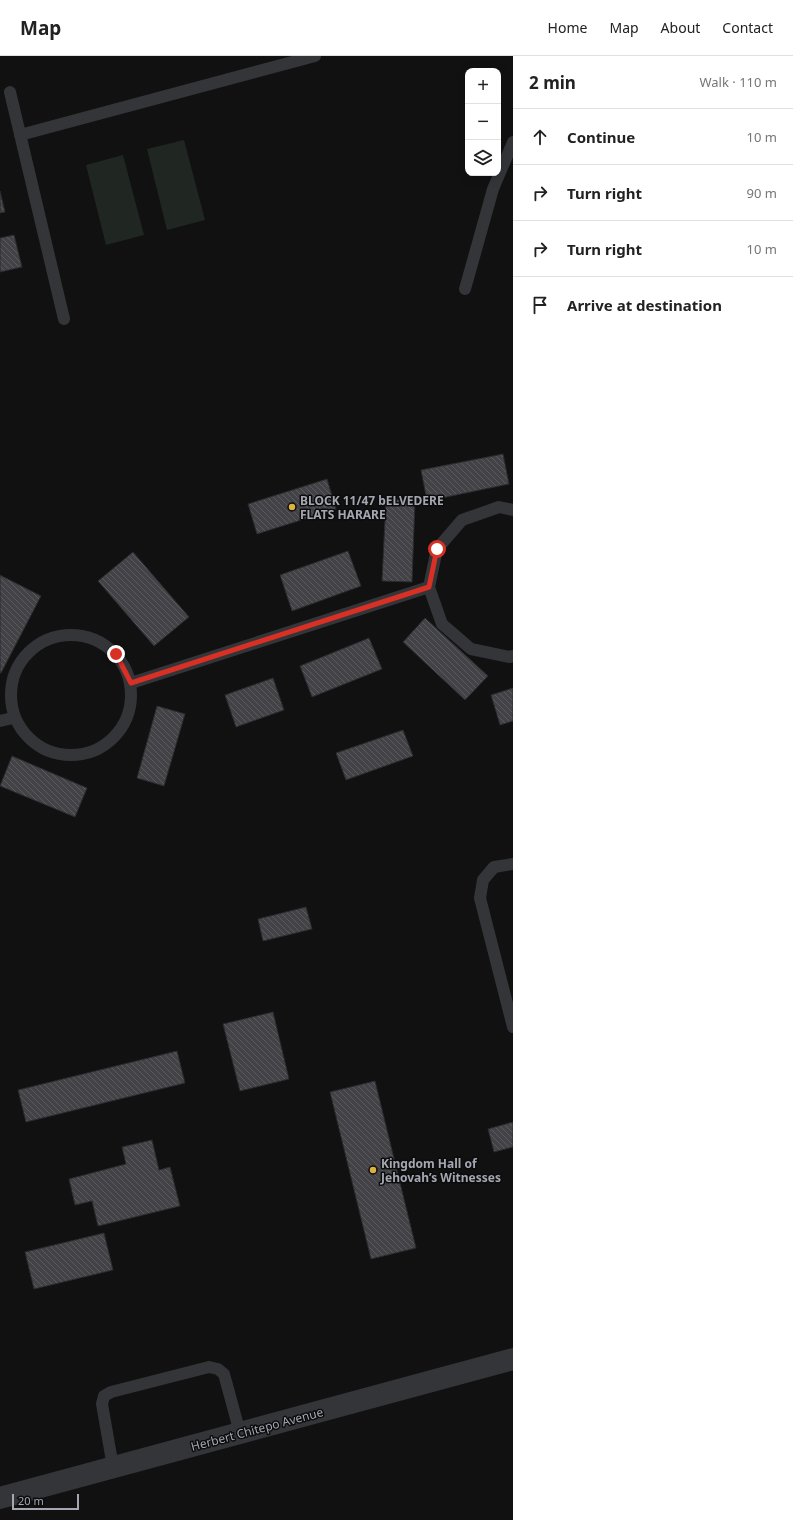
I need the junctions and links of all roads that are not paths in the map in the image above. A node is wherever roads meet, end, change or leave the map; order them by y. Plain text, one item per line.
1 (315, 56) edge
2 (10, 92) dead end
3 (20, 135) junction
4 (513, 142) edge
5 (465, 289) dead end
6 (64, 319) dead end
7 (513, 510) edge
8 (429, 587) junction
9 (513, 656) edge
10 (131, 683) junction
11 (13, 718) junction
12 (0, 721) edge
13 (513, 864) edge
14 (513, 1027) edge
15 (513, 1359) edge
16 (240, 1433) junction
17 (113, 1467) junction
18 (0, 1498) edge

1 - 3 lane
2 - 3 lane
3 - 6 lane
4 - 5 lane
7 - 8 lane
8 - 9 lane
8 - 10 lane
10 - 11 lane
10 - 11 lane
11 - 12 lane
13 - 14 lane
15 - 16 street, Herbert Chitepo Avenue
16 - 17 street, Herbert Chitepo Avenue
16 - 17 lane
17 - 18 street, Herbert Chitepo Avenue

